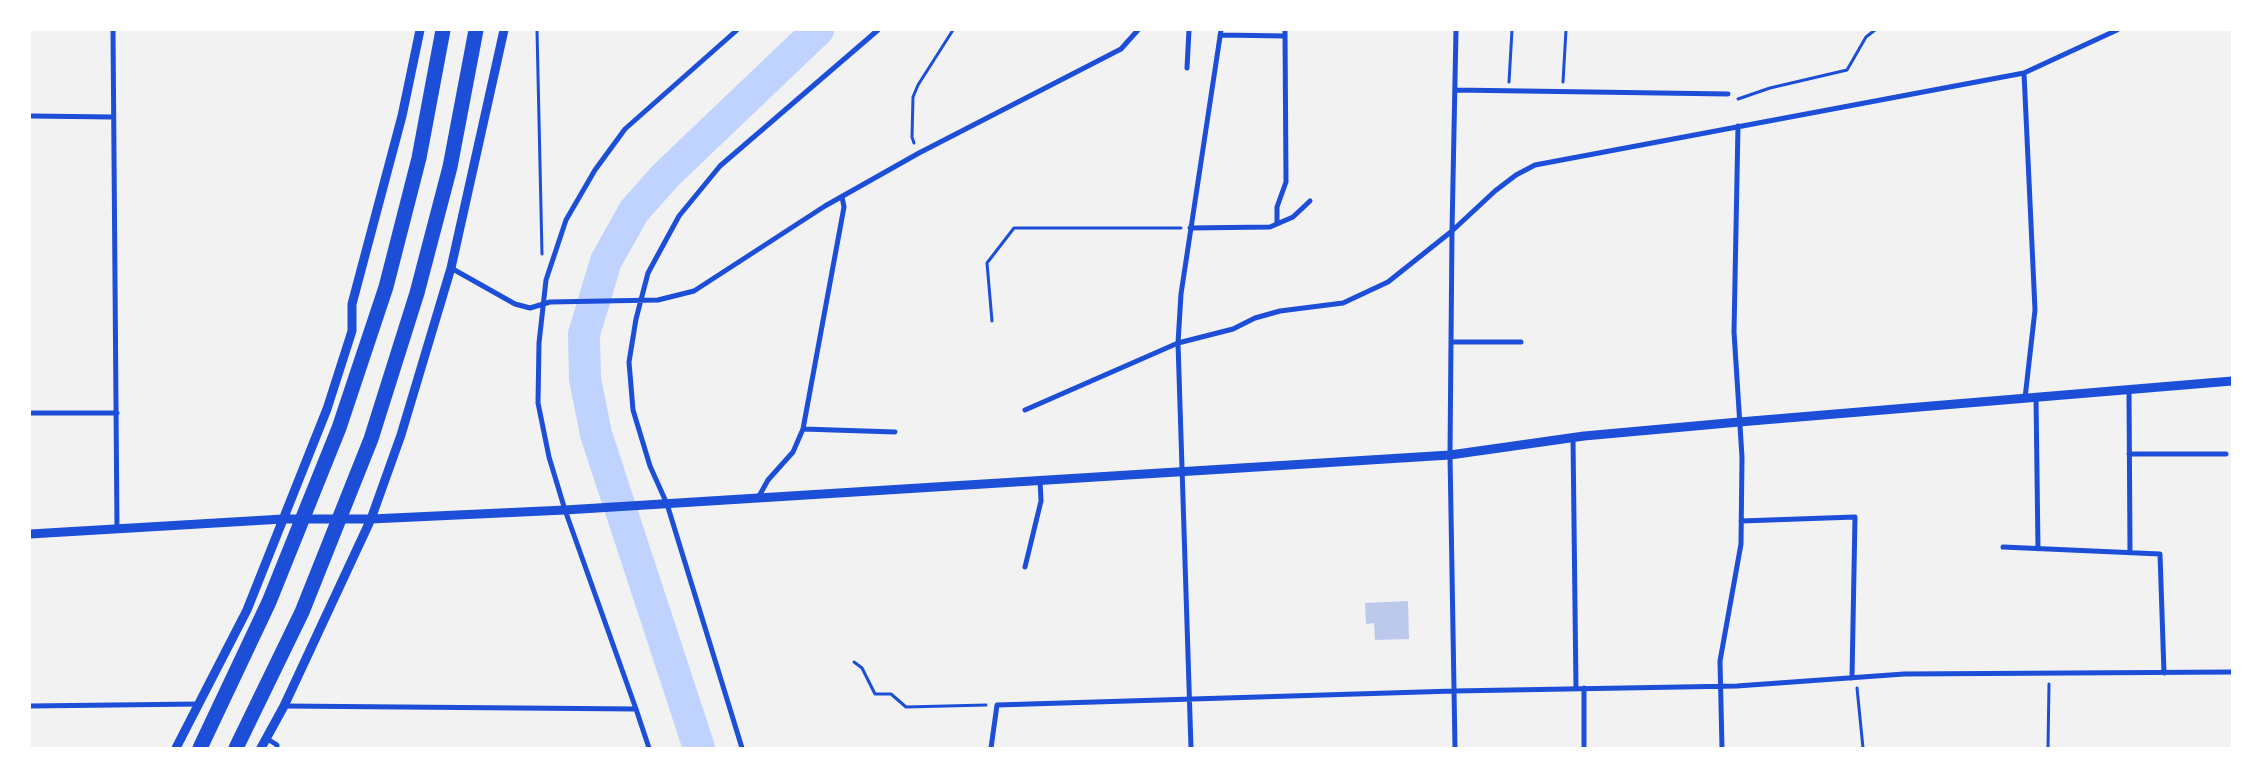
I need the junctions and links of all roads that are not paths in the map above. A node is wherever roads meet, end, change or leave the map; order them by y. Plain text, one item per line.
1 (113, 30) edge
2 (420, 30) edge
3 (443, 30) edge
4 (476, 30) edge
5 (504, 30) edge
6 (737, 30) edge
7 (878, 30) edge
8 (1138, 30) edge
9 (1189, 30) edge
10 (1456, 30) edge
11 (2117, 30) edge
12 (1220, 32) edge
13 (1285, 33) edge
14 (1187, 68) dead end
15 (2024, 73) junction
16 (1455, 90) junction
17 (1728, 94) road end
18 (30, 116) edge
19 (113, 117) junction
20 (1738, 126) junction
21 (842, 196) junction
22 (1310, 201) dead end
23 (1277, 222) junction
24 (1190, 228) junction
25 (1452, 231) junction
26 (451, 268) junction
27 (638, 301) junction
28 (543, 304) junction
29 (1451, 342) junction
30 (1521, 342) dead end
31 (1178, 343) junction
32 (2232, 381) edge
33 (2129, 390) junction
34 (2036, 397) junction
35 (2025, 398) junction
36 (1025, 410) dead end
37 (30, 413) edge
38 (118, 413) junction
39 (1739, 422) junction
40 (803, 429) junction
41 (895, 432) dead end
42 (1573, 438) junction
43 (2129, 454) junction
44 (2226, 454) dead end
45 (1450, 455) junction
46 (1181, 472) junction
47 (1040, 480) junction
48 (758, 498) junction
49 (663, 504) junction
50 (569, 509) junction
51 (283, 519) junction
52 (372, 519) junction
53 (1741, 521) junction
54 (117, 530) junction
55 (30, 534) edge
56 (2003, 547) dead end
57 (2038, 549) junction
58 (2130, 553) junction
59 (1025, 567) dead end
60 (2232, 672) edge
61 (2164, 673) junction
62 (1854, 678) junction
63 (1720, 686) junction
64 (1576, 688) junction
65 (1584, 688) junction
66 (1454, 691) junction
67 (1190, 700) junction
68 (200, 704) junction
69 (30, 706) edge
70 (284, 706) junction
71 (636, 709) junction
72 (266, 738) junction
73 (176, 748) edge
74 (200, 748) edge
75 (236, 748) edge
76 (260, 748) edge
77 (277, 748) edge
78 (649, 748) edge
79 (742, 748) edge
80 (991, 748) edge
81 (1191, 748) edge
82 (1455, 748) edge
83 (1584, 748) edge
84 (1722, 748) edge

1 - 19 street
2 - 51 street
3 - 74 highway
4 - 75 highway
5 - 26 street
6 - 28 street
7 - 27 street
8 - 21 street
9 - 14 street
10 - 16 street
11 - 15 street
12 - 13 street
12 - 24 street
13 - 23 street
15 - 20 street
15 - 35 street
16 - 17 street
16 - 25 street
18 - 19 street
19 - 38 street
20 - 25 street
20 - 39 street
21 - 27 street
21 - 40 street
22 - 23 street
23 - 24 street
24 - 31 street
25 - 29 street
25 - 31 street
26 - 28 street
26 - 52 street
27 - 28 street
27 - 49 street
28 - 50 street
29 - 30 street
29 - 45 street
31 - 36 street
31 - 46 street
32 - 33 street
33 - 34 street
33 - 43 street
34 - 35 street
34 - 57 street
35 - 39 street
37 - 38 street
38 - 54 street
39 - 42 street
39 - 53 street
40 - 41 street
40 - 48 street
42 - 45 street
42 - 64 street
43 - 44 street
43 - 58 street
45 - 46 street
45 - 66 street
46 - 47 street
46 - 67 street
47 - 48 street
47 - 59 street
48 - 49 street
49 - 50 street
49 - 79 street
50 - 52 street
50 - 71 street
51 - 52 street
51 - 54 street
51 - 68 street
52 - 70 street
53 - 62 street
53 - 63 street
54 - 55 street
56 - 57 street
57 - 58 street
58 - 61 street
60 - 61 street
61 - 62 street
62 - 63 street
63 - 65 street
63 - 84 street
64 - 65 street
64 - 66 street
65 - 83 street
66 - 67 street
66 - 82 street
67 - 80 street
67 - 81 street
68 - 69 street
68 - 73 street
70 - 71 street
70 - 72 street
71 - 78 street
72 - 76 street
72 - 77 street

